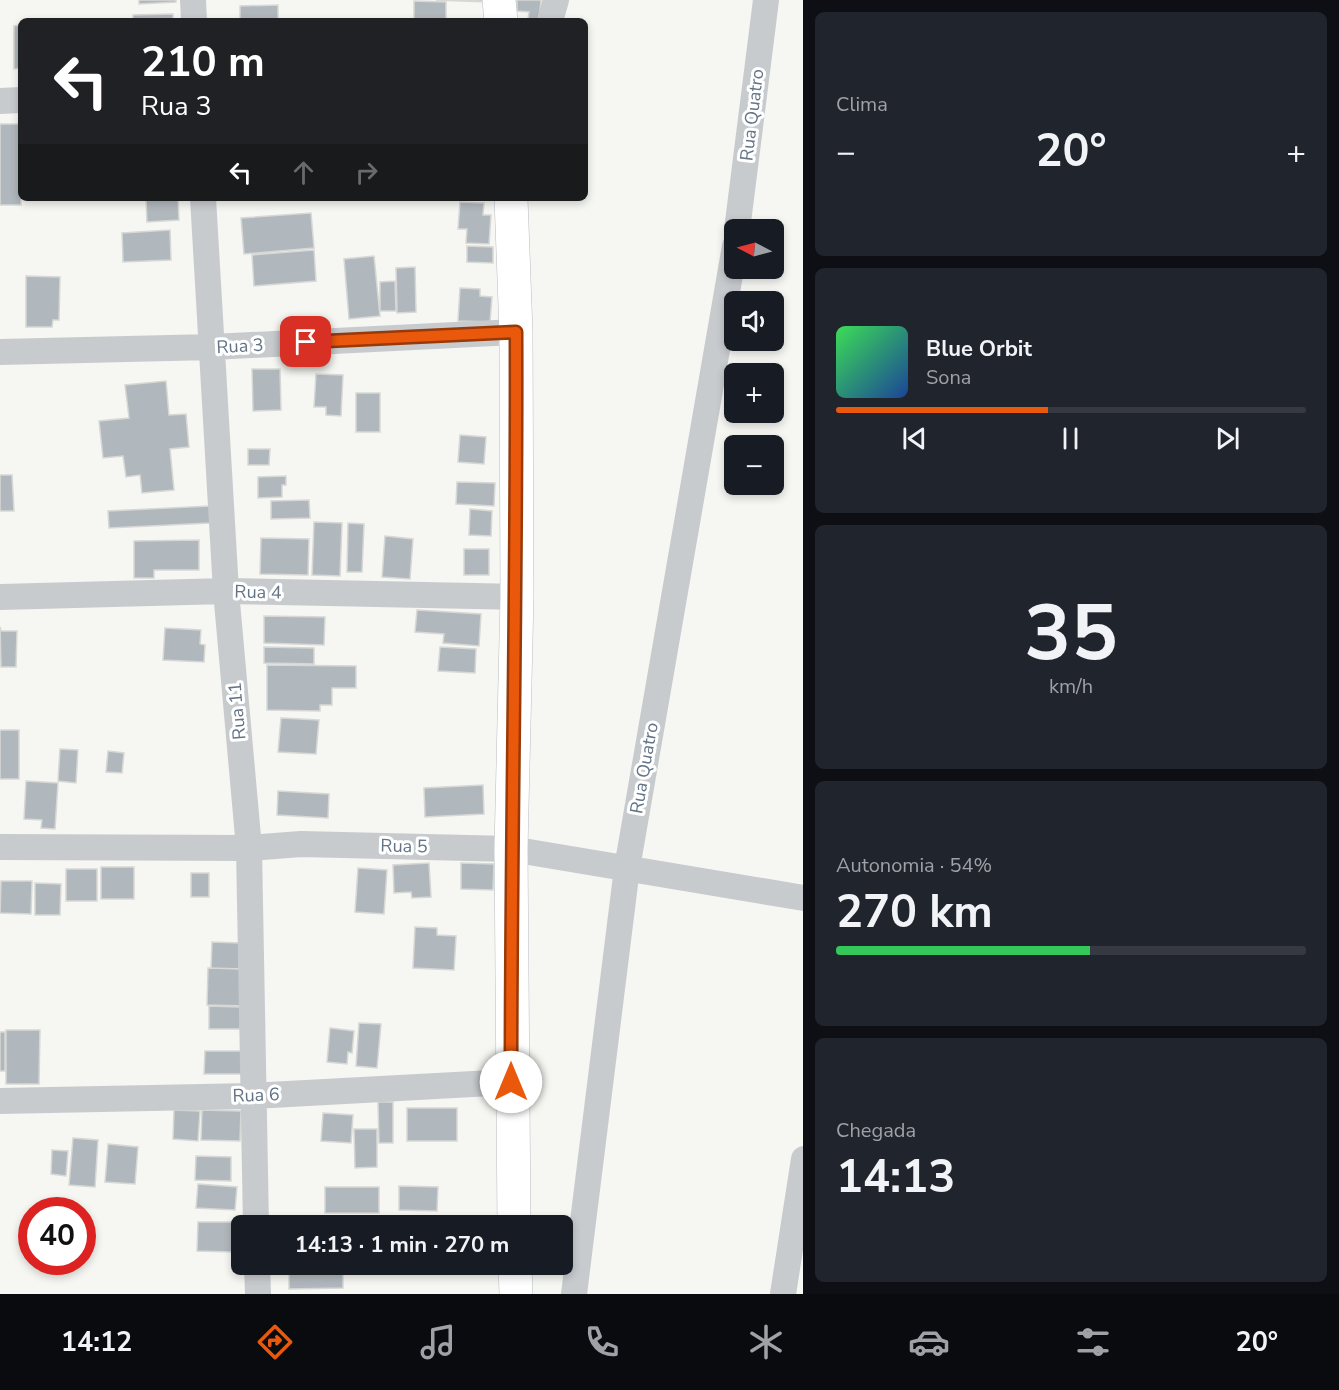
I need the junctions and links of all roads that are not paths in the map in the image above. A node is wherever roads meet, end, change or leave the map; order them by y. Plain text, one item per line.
1 (193, 0) edge
2 (499, 0) edge
3 (556, 0) edge
4 (766, 0) edge
5 (194, 18) edge
6 (501, 18) edge
7 (551, 18) edge
8 (18, 100) edge
9 (0, 101) edge
10 (203, 201) edge
11 (511, 201) edge
12 (738, 219) edge
13 (729, 279) edge
14 (516, 332) junction
15 (212, 347) junction
16 (0, 352) edge
17 (226, 591) junction
18 (0, 597) edge
19 (517, 597) junction
20 (0, 847) edge
21 (249, 848) junction
22 (511, 849) junction
23 (627, 868) junction
24 (803, 898) edge
25 (511, 1082) junction
26 (252, 1096) junction
27 (0, 1101) edge
28 (803, 1165) edge
29 (256, 1215) edge
30 (514, 1215) edge
31 (257, 1275) edge
32 (515, 1275) edge
33 (258, 1294) edge
34 (516, 1294) edge
35 (574, 1294) edge
36 (783, 1294) edge

1 - 5 street
2 - 6 street
3 - 7 street
4 - 12 street, Rua Quatro
8 - 9 street
10 - 15 street, Rua 11
11 - 14 street
13 - 23 street, Rua Quatro
14 - 15 street, Rua 3
14 - 19 street
15 - 16 street, Rua 3
15 - 17 street, Rua 11
17 - 18 street, Rua 4
17 - 19 street, Rua 4
17 - 21 street, Rua 11
19 - 22 street
20 - 21 street, Rua 5
21 - 22 street, Rua 5
21 - 26 street, Rua 11
22 - 23 street, Rua 5
22 - 25 street
23 - 24 street, Rua 5
23 - 35 street, Rua Quatro
25 - 26 street, Rua 6
25 - 30 street
26 - 27 street, Rua 6
26 - 29 street, Rua 11
28 - 36 street
31 - 33 street
32 - 34 street

